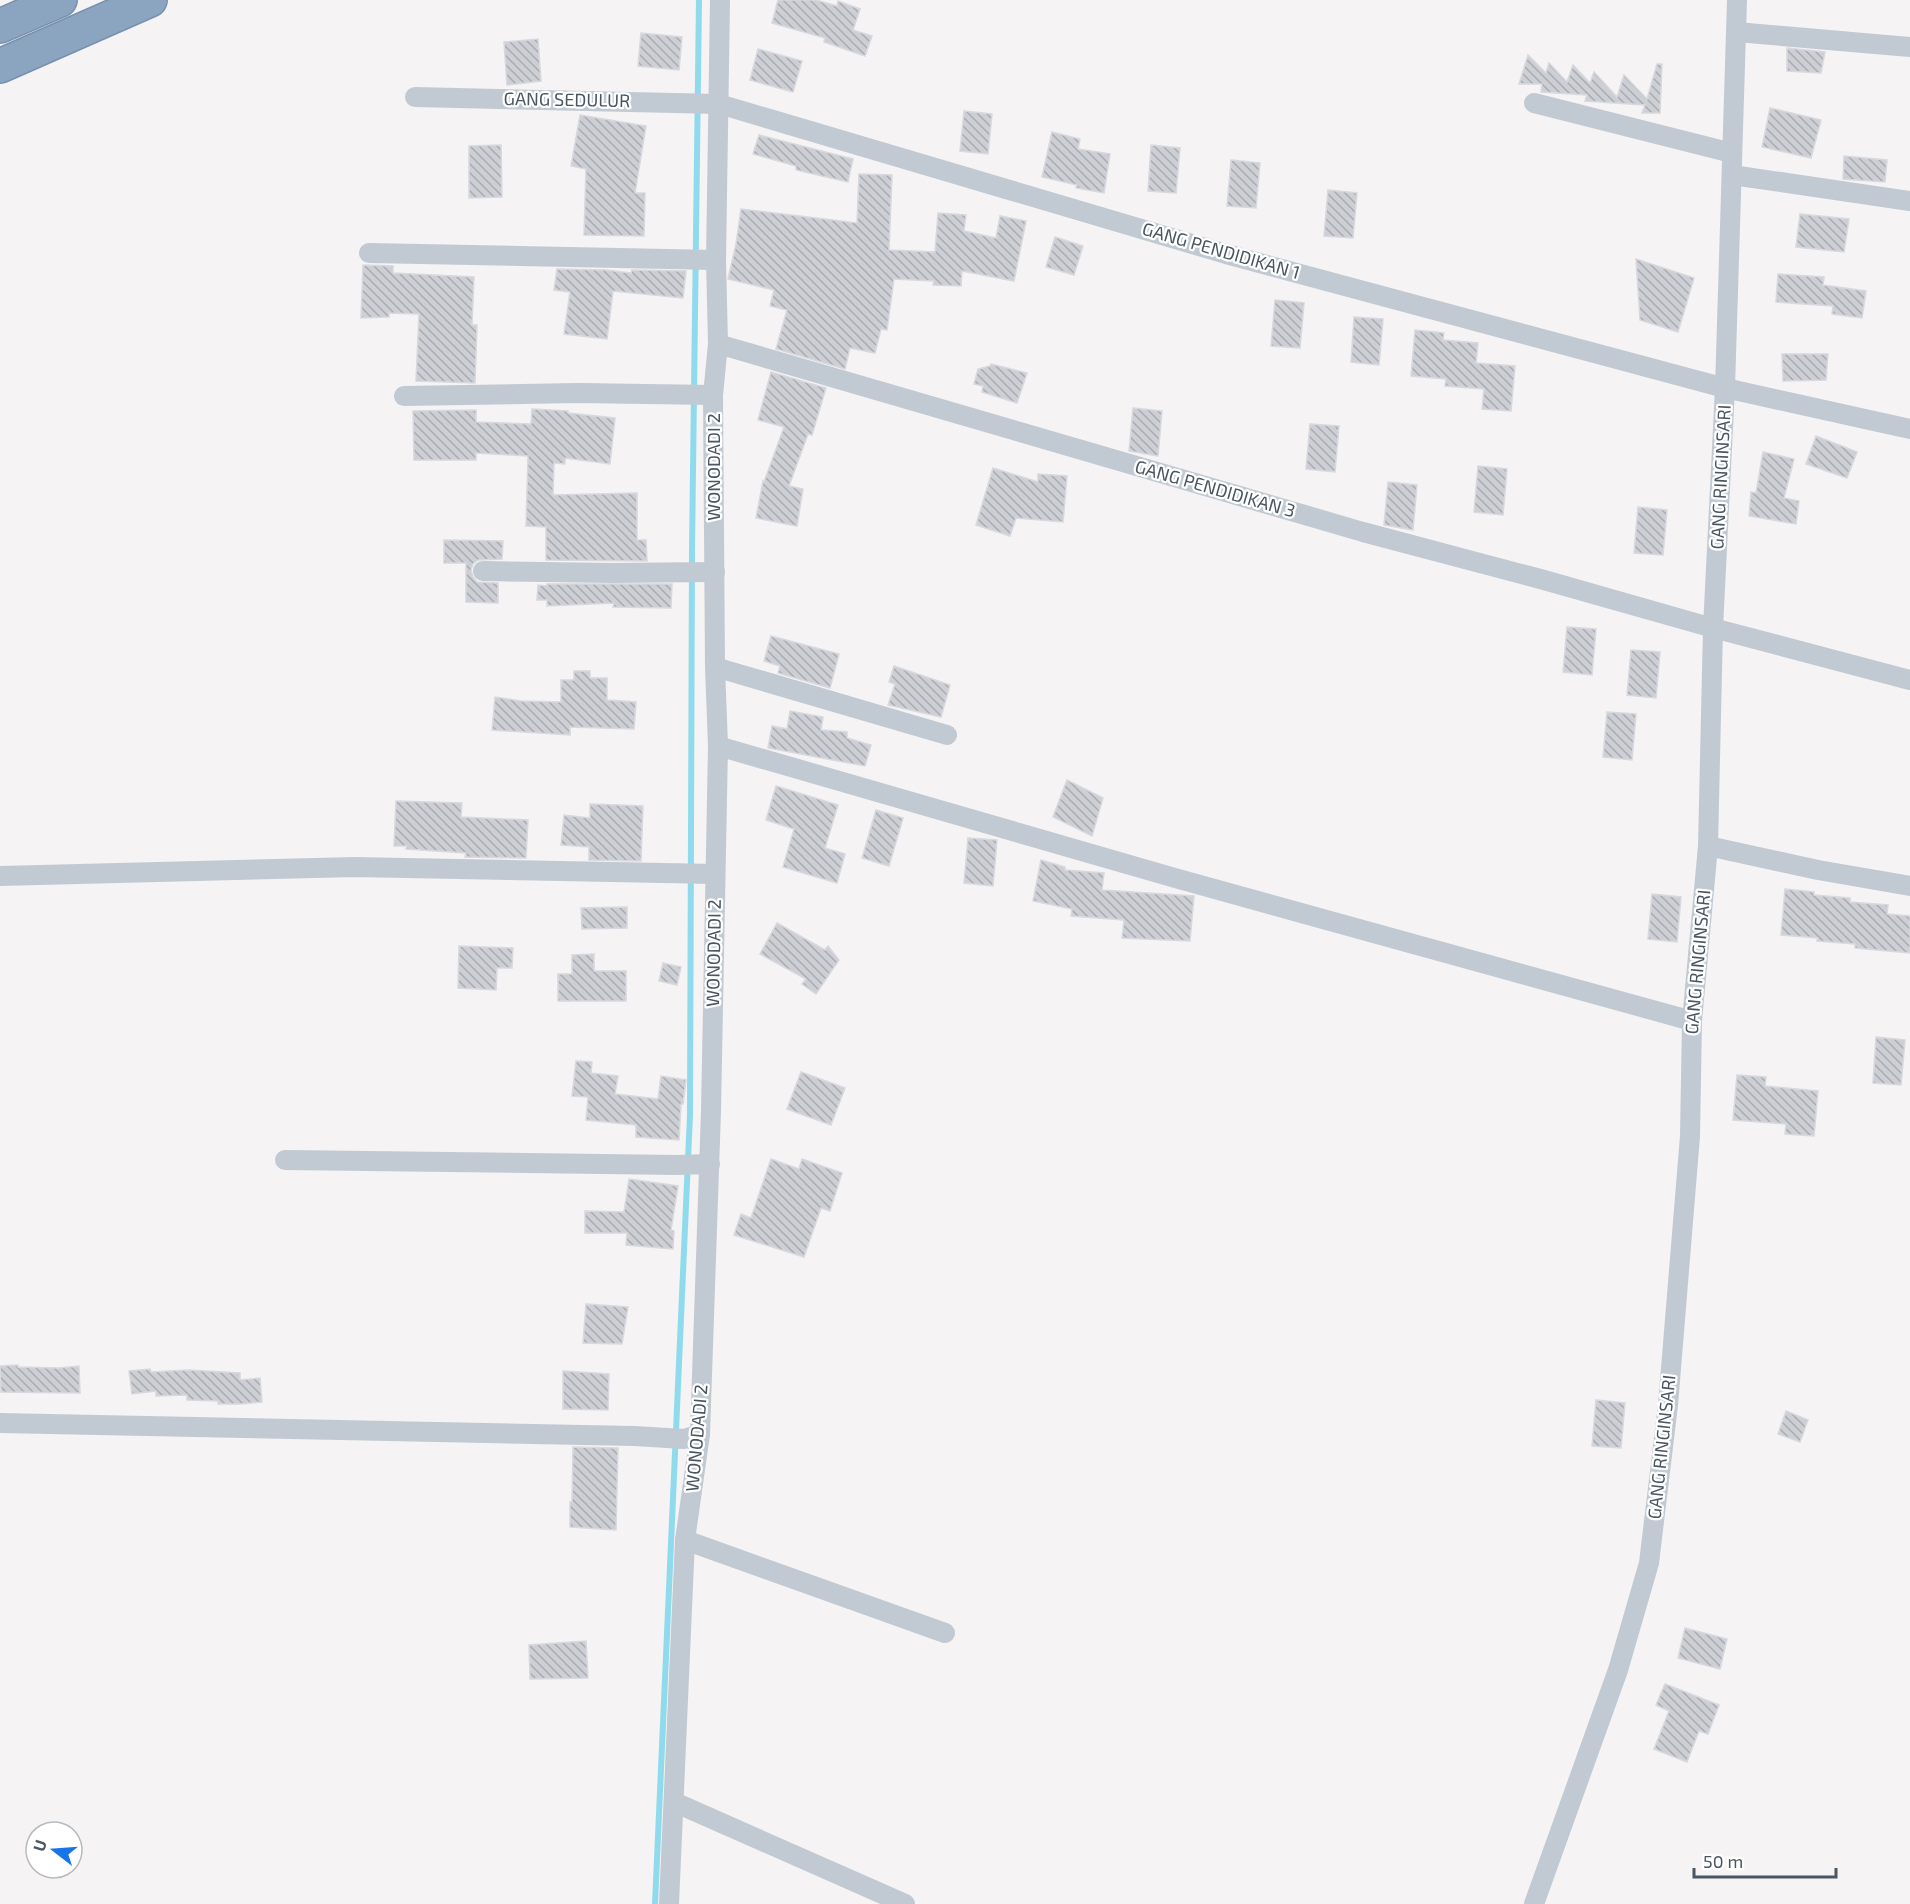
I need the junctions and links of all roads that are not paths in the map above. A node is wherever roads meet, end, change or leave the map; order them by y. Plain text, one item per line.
1 (60, 0) edge
2 (150, 0) edge
3 (720, 0) edge
4 (1737, 0) edge
5 (0, 26) edge
6 (1736, 32) junction
7 (1910, 47) edge
8 (0, 66) edge
9 (415, 97) dead end
10 (1534, 103) dead end
11 (719, 104) junction
12 (1732, 153) junction
13 (1732, 176) junction
14 (1910, 201) edge
15 (369, 253) dead end
16 (716, 260) junction
17 (718, 344) junction
18 (1725, 388) junction
19 (713, 395) junction
20 (404, 396) dead end
21 (1910, 429) edge
22 (483, 571) dead end
23 (715, 572) junction
24 (1713, 628) junction
25 (715, 667) junction
26 (1910, 680) edge
27 (947, 735) dead end
28 (718, 746) junction
29 (1708, 846) junction
30 (715, 874) junction
31 (0, 876) edge
32 (1910, 886) edge
33 (1692, 1020) junction
34 (285, 1160) dead end
35 (707, 1164) junction
36 (0, 1423) edge
37 (692, 1437) junction
38 (685, 1540) junction
39 (945, 1633) dead end
40 (674, 1802) junction
41 (669, 1904) edge
42 (904, 1904) edge
43 (1534, 1904) edge

1 - 5 highway
2 - 8 highway
3 - 11 street, WONODADI 2
4 - 6 street, GANG RINGINSARI
6 - 7 street
6 - 12 street, GANG RINGINSARI
9 - 11 street, GANG SEDULUR
10 - 12 street
11 - 16 street, WONODADI 2
11 - 18 street, GANG PENDIDIKAN 1
12 - 13 street, GANG RINGINSARI
13 - 14 street
13 - 18 street, GANG RINGINSARI
15 - 16 street
16 - 17 street, WONODADI 2
17 - 19 street, WONODADI 2
17 - 24 street, GANG PENDIDIKAN 3
18 - 21 street, GANG PENDIDIKAN 1
18 - 24 street, GANG RINGINSARI
19 - 20 street
19 - 23 street, WONODADI 2
22 - 23 street
23 - 25 street, WONODADI 2
24 - 26 street, GANG PENDIDIKAN 3
24 - 29 street, GANG RINGINSARI
25 - 27 street
25 - 28 street, WONODADI 2
28 - 30 street, WONODADI 2
28 - 33 street
29 - 32 street
29 - 33 street, GANG RINGINSARI
30 - 31 street
30 - 35 street, WONODADI 2
33 - 43 street, GANG RINGINSARI
34 - 35 street
35 - 37 street, WONODADI 2
36 - 37 street
37 - 38 street, WONODADI 2
38 - 39 street
38 - 40 street, WONODADI 2
40 - 41 street, WONODADI 2
40 - 42 street

